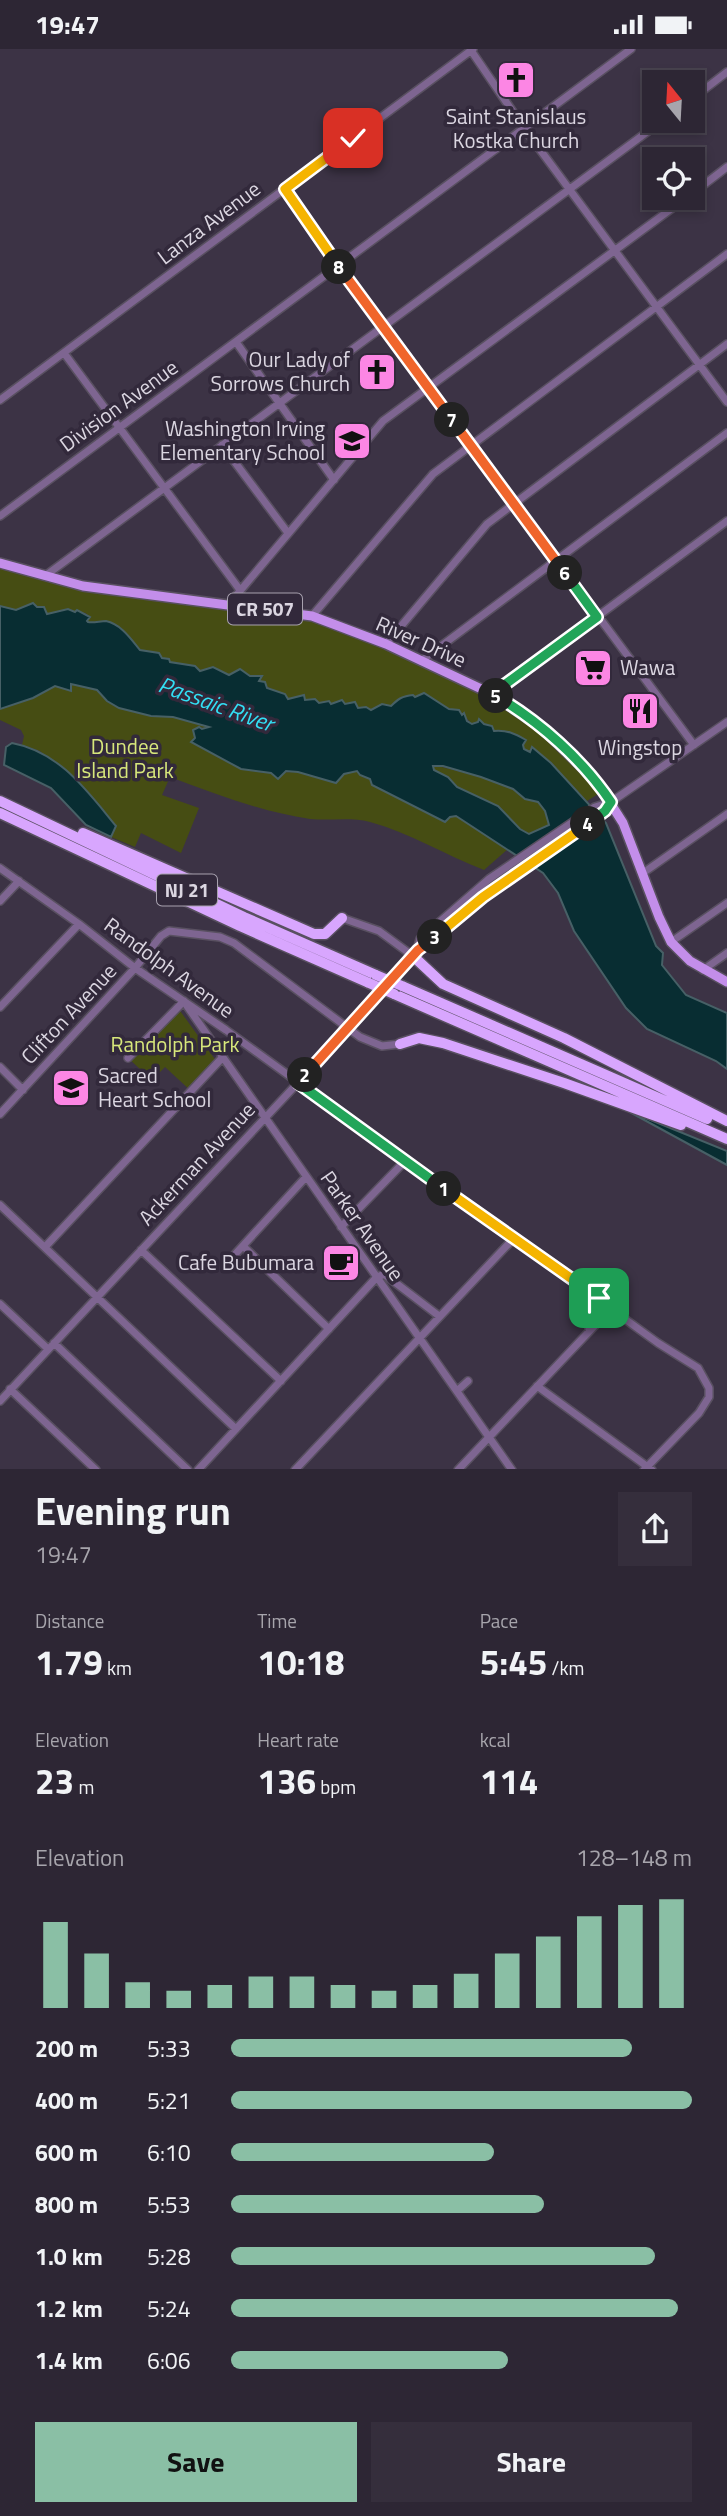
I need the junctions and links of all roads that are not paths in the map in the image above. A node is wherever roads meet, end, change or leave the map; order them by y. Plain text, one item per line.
1 (471, 49) edge
2 (631, 49) edge
3 (727, 72) edge
4 (705, 89) edge
5 (524, 128) junction
6 (646, 133) edge
7 (727, 167) edge
8 (705, 184) edge
9 (285, 189) junction
10 (569, 190) junction
11 (670, 210) edge
12 (615, 251) junction
13 (727, 254) edge
14 (338, 266) junction
15 (656, 308) junction
16 (384, 327) junction
17 (236, 342) junction
18 (727, 344) edge
19 (64, 353) junction
20 (699, 365) junction
21 (429, 388) junction
22 (0, 400) edge
23 (282, 403) junction
24 (727, 403) edge
25 (119, 427) junction
26 (727, 433) edge
27 (222, 445) junction
28 (471, 446) junction
29 (334, 480) junction
30 (164, 488) junction
31 (513, 503) junction
32 (0, 516) edge
33 (727, 521) edge
34 (288, 533) junction
35 (555, 560) junction
36 (0, 563) edge
37 (45, 576) junction
38 (240, 590) junction
39 (229, 604) junction
40 (312, 616) junction
41 (597, 617) junction
42 (386, 645) junction
43 (421, 661) junction
44 (492, 694) junction
45 (727, 722) edge
46 (694, 745) junction
47 (0, 800) edge
48 (611, 802) junction
49 (0, 813) edge
50 (727, 814) edge
51 (0, 868) edge
52 (643, 873) junction
53 (19, 881) junction
54 (0, 901) edge
55 (727, 903) edge
56 (342, 918) joint
57 (79, 924) junction
58 (671, 942) junction
59 (415, 953) junction
60 (727, 953) edge
61 (135, 968) junction
62 (703, 970) junction
63 (372, 979) junction
64 (727, 982) edge
65 (398, 990) junction
66 (184, 1002) junction
67 (0, 1007) edge
68 (347, 1028) junction
69 (400, 1044) joint
70 (128, 1058) dead end
71 (222, 1058) junction
72 (0, 1067) edge
73 (298, 1083) junction
74 (23, 1090) junction
75 (0, 1114) edge
76 (265, 1118) junction
77 (727, 1121) edge
78 (727, 1127) edge
79 (727, 1139) edge
80 (727, 1144) edge
81 (405, 1161) junction
82 (306, 1177) junction
83 (0, 1205) edge
84 (341, 1227) junction
85 (513, 1238) junction
86 (243, 1246) junction
87 (45, 1247) junction
88 (141, 1250) junction
89 (228, 1262) dead end
90 (376, 1277) junction
91 (581, 1285) junction
92 (97, 1297) junction
93 (0, 1304) edge
94 (439, 1316) junction
95 (625, 1316) junction
96 (329, 1329) junction
97 (588, 1333) junction
98 (419, 1337) junction
99 (51, 1346) junction
100 (281, 1381) junction
101 (468, 1381) dead end
102 (537, 1386) junction
103 (10, 1389) junction
104 (458, 1390) junction
105 (0, 1401) edge
106 (236, 1429) junction
107 (490, 1436) junction
108 (648, 1468) edge
109 (96, 1469) edge
110 (188, 1469) edge
111 (198, 1469) edge
112 (295, 1469) edge
113 (458, 1469) edge
114 (512, 1469) edge

1 - 5 street
1 - 9 street, Lanza Avenue
2 - 5 street, Division Avenue
3 - 4 street
5 - 10 street
5 - 14 street, Division Avenue
6 - 10 street
7 - 8 street
9 - 14 street
9 - 19 street, Lanza Avenue
10 - 12 street
10 - 16 street
11 - 12 street
12 - 15 street
12 - 21 street
13 - 15 street
14 - 16 street
14 - 17 street, Division Avenue
15 - 20 street
15 - 28 street
16 - 21 street
16 - 23 street
17 - 23 street
17 - 25 street, Division Avenue
18 - 20 street
19 - 22 street, Lanza Avenue
19 - 25 street
20 - 24 street
20 - 31 street
21 - 28 street
21 - 29 street
23 - 27 street
23 - 29 street
25 - 30 street
25 - 32 street, Division Avenue
26 - 35 street
27 - 30 street
27 - 34 street
28 - 31 street
28 - 40 street
29 - 34 street
30 - 37 street
30 - 38 street
31 - 35 street
31 - 42 street
33 - 41 street
34 - 38 street
35 - 41 street
35 - 43 street
36 - 37 main road, River Drive / CR 507
37 - 39 main road, River Drive / CR 507
38 - 39 street
39 - 40 main road, River Drive / CR 507
40 - 42 main road, River Drive / CR 507
41 - 44 street
41 - 46 street
42 - 43 main road, River Drive / CR 507
43 - 44 main road, River Drive / CR 507
44 - 48 main road, River Drive / CR 507
45 - 46 street
46 - 48 street
47 - 56 highway
47 - 63 highway, NJ 21
48 - 52 main road, River Drive / CR 507
48 - 59 street, Ackerman Avenue
48 - 59 street, Ackerman Avenue
49 - 63 highway, NJ 21
50 - 52 street
51 - 53 street, Randolph Avenue
52 - 58 main road, River Drive / CR 507
53 - 54 street
53 - 57 street, Randolph Avenue
55 - 58 street
56 - 59 street
57 - 61 street, Randolph Avenue
57 - 67 street
58 - 62 main road, River Drive / CR 507
59 - 68 street, Ackerman Avenue
59 - 77 highway
60 - 62 street
61 - 66 street, Randolph Avenue
61 - 68 street, Clifton Avenue
61 - 74 street, Clifton Avenue
62 - 64 main road, River Drive / CR 507
63 - 65 highway, NJ 21, bridge
65 - 78 highway, NJ 21
65 - 79 highway, NJ 21
66 - 70 street
66 - 71 street, Parker Avenue
66 - 73 street, Randolph Avenue
68 - 69 street
68 - 73 street, Ackerman Avenue
69 - 80 highway
71 - 76 street, Parker Avenue
71 - 87 street
72 - 74 street
73 - 76 street, Ackerman Avenue
73 - 81 street, Randolph Avenue
74 - 75 street, Clifton Avenue
76 - 82 street, Parker Avenue
76 - 88 street, Ackerman Avenue
81 - 84 street
81 - 85 street, Randolph Avenue
82 - 84 street, Parker Avenue
82 - 86 street
83 - 87 street
84 - 90 street, Parker Avenue
85 - 91 street, Randolph Avenue
85 - 94 street
86 - 89 street
86 - 96 street
87 - 92 street
88 - 92 street, Ackerman Avenue
88 - 100 street
90 - 94 street
90 - 96 street
90 - 98 street, Parker Avenue
91 - 95 street, Randolph Avenue
91 - 97 street
92 - 99 street, Ackerman Avenue
92 - 106 street
93 - 99 street
94 - 98 street
95 - 97 street
95 - 108 street, Randolph Avenue
96 - 100 street
97 - 102 street
98 - 104 street, Parker Avenue
98 - 112 street
99 - 103 street, Ackerman Avenue
99 - 110 street
100 - 106 street
101 - 104 street
102 - 107 street
102 - 108 street
103 - 105 street, Ackerman Avenue
103 - 109 street
104 - 107 street, Parker Avenue
106 - 111 street
107 - 113 street
107 - 114 street, Parker Avenue

